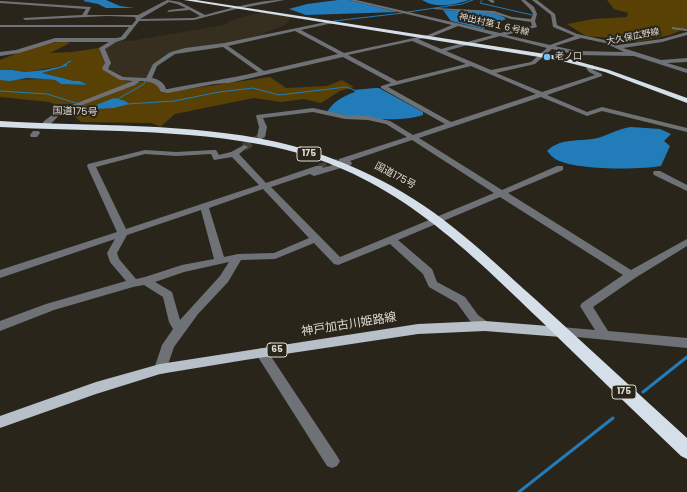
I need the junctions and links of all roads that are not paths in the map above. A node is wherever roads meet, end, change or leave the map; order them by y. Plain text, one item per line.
1 (186, 0) edge
2 (283, 0) edge
3 (351, 0) edge
4 (523, 0) edge
5 (534, 0) edge
6 (169, 1) edge
7 (0, 2) edge
8 (56, 6) junction
9 (236, 8) junction
10 (190, 9) junction
11 (435, 9) dead end
12 (44, 11) dead end
13 (169, 11) dead end
14 (38, 14) dead end
15 (204, 16) junction
16 (83, 17) junction
17 (139, 18) junction
18 (25, 19) junction
19 (533, 21) junction
20 (331, 22) junction
21 (458, 25) junction
22 (0, 26) edge
23 (9, 26) junction
24 (132, 26) junction
25 (674, 28) dead end
26 (297, 30) junction
27 (0, 32) edge
28 (687, 32) edge
29 (501, 35) junction
30 (425, 36) junction
31 (581, 36) junction
32 (413, 39) junction
33 (115, 40) junction
34 (469, 43) junction
35 (224, 45) junction
36 (550, 47) junction
37 (617, 48) junction
38 (441, 51) junction
39 (598, 53) junction
40 (0, 54) edge
41 (634, 54) junction
42 (344, 55) junction
43 (542, 55) junction
44 (687, 60) edge
45 (657, 62) junction
46 (471, 64) junction
47 (588, 65) junction
48 (687, 71) edge
49 (491, 72) junction
50 (611, 72) junction
51 (262, 73) junction
52 (600, 75) junction
53 (138, 80) junction
54 (148, 80) junction
55 (396, 83) junction
56 (542, 95) junction
57 (687, 101) edge
58 (0, 124) edge
59 (46, 124) dead end
60 (451, 125) junction
61 (687, 130) edge
62 (261, 137) dead end
63 (413, 137) junction
64 (244, 147) tunnel mouth
65 (234, 154) junction
66 (338, 162) junction
67 (320, 168) tunnel mouth
68 (560, 168) dead end
69 (657, 174) dead end
70 (286, 179) junction
71 (264, 187) junction
72 (687, 188) edge
73 (500, 193) junction
74 (204, 206) junction
75 (438, 220) junction
76 (123, 233) junction
77 (315, 239) junction
78 (391, 240) junction
79 (687, 242) edge
80 (238, 257) junction
81 (220, 260) junction
82 (0, 274) edge
83 (631, 275) junction
84 (146, 281) junction
85 (133, 283) junction
86 (0, 326) edge
87 (485, 326) junction
88 (180, 330) junction
89 (562, 332) junction
90 (605, 336) junction
91 (687, 344) edge
92 (262, 353) junction
93 (160, 369) junction
94 (0, 422) edge
95 (687, 450) edge
96 (332, 461) dead end

1 - 9 highway
2 - 9 street
3 - 21 street, 神出村第１６号線
4 - 19 street
5 - 31 street
6 - 10 street
6 - 17 street
7 - 8 street
8 - 12 street
8 - 16 street
9 - 15 street
9 - 20 highway
10 - 13 street
10 - 15 street
11 - 19 street
14 - 18 street
15 - 17 street
16 - 17 street
16 - 18 street
17 - 24 street
18 - 23 street
19 - 29 street
20 - 26 street
20 - 30 highway
21 - 29 street, 神出村第１６号線
21 - 30 street
22 - 23 street
23 - 24 street
23 - 27 street
24 - 33 street
25 - 28 street
26 - 35 street
26 - 42 street
28 - 37 street, 大久保広野線
29 - 34 street
29 - 36 street, 神出村第１６号線
30 - 32 street
30 - 34 highway
31 - 36 street
31 - 37 street
32 - 38 street
32 - 42 street
33 - 40 street
33 - 53 street
34 - 38 street
34 - 43 highway
35 - 51 street
35 - 54 street
36 - 39 street, 神出村第１６号線
36 - 43 street
37 - 39 street, 大久保広野線
37 - 41 street
38 - 46 street
39 - 41 street, 神出村第１６号線
39 - 47 street, 大久保広野線
41 - 45 street
42 - 51 street
42 - 55 street
43 - 47 highway
43 - 49 street
44 - 45 street
45 - 48 street
46 - 49 street
46 - 55 street
47 - 50 highway
47 - 52 street
49 - 56 street
50 - 52 street
50 - 57 highway
51 - 54 street
52 - 56 street
53 - 54 street
53 - 59 street
55 - 60 street
56 - 60 street
56 - 61 street
58 - 66 highway, 国道175号 / 175
60 - 63 street
62 - 63 street
63 - 66 street
63 - 73 street
64 - 65 street
65 - 71 street
65 - 76 street
66 - 70 street
66 - 75 highway, 国道175号 / 175
67 - 70 street
68 - 73 street
69 - 72 street
70 - 71 street
71 - 74 street
71 - 77 street
73 - 75 street
73 - 83 street
74 - 76 street
74 - 81 street
75 - 78 street
75 - 89 highway, 国道175号 / 175
76 - 82 street
76 - 85 street
77 - 78 street
77 - 80 street
78 - 87 street
79 - 83 street
80 - 81 street
80 - 88 street
81 - 84 street
83 - 90 street
84 - 85 street
84 - 88 street
85 - 86 street
87 - 89 main road, 神戸加古川姫路線 / 65
87 - 92 main road, 神戸加古川姫路線 / 65
88 - 93 street
89 - 90 street, 神戸加古川姫路線
89 - 95 highway, 国道175号 / 175
90 - 91 street, 神戸加古川姫路線
92 - 93 main road, 神戸加古川姫路線 / 65
92 - 96 street
93 - 94 main road, 神戸加古川姫路線 / 65

